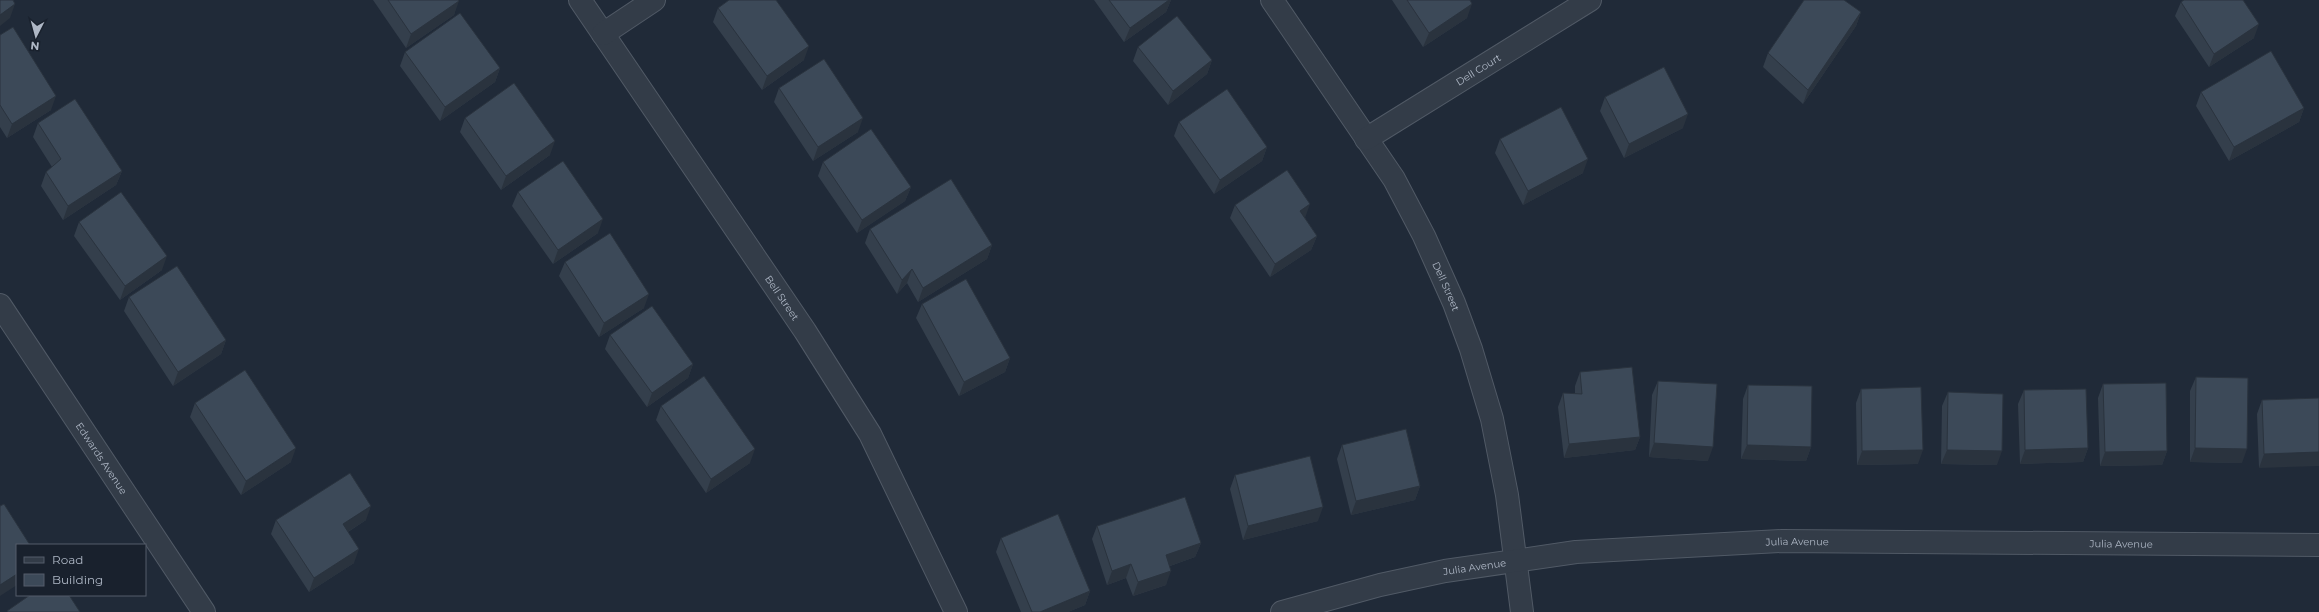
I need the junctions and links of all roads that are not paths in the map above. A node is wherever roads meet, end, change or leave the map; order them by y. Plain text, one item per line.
1 (580, 0) edge
2 (654, 0) edge
3 (1272, 0) edge
4 (1590, 0) edge
5 (604, 34) junction
6 (1366, 139) junction
7 (0, 305) edge
8 (2319, 545) edge
9 (1515, 561) junction
10 (204, 612) edge
11 (956, 612) edge
12 (1282, 612) edge
13 (1522, 612) edge

1 - 5 street, Bell Street
2 - 5 street
3 - 6 street, Dell Street
4 - 6 street, Dell Court
5 - 11 street, Bell Street
6 - 9 street, Dell Street
7 - 10 street, Edwards Avenue
8 - 9 street, Julia Avenue
9 - 12 street, Julia Avenue
9 - 13 street, Dell Street

